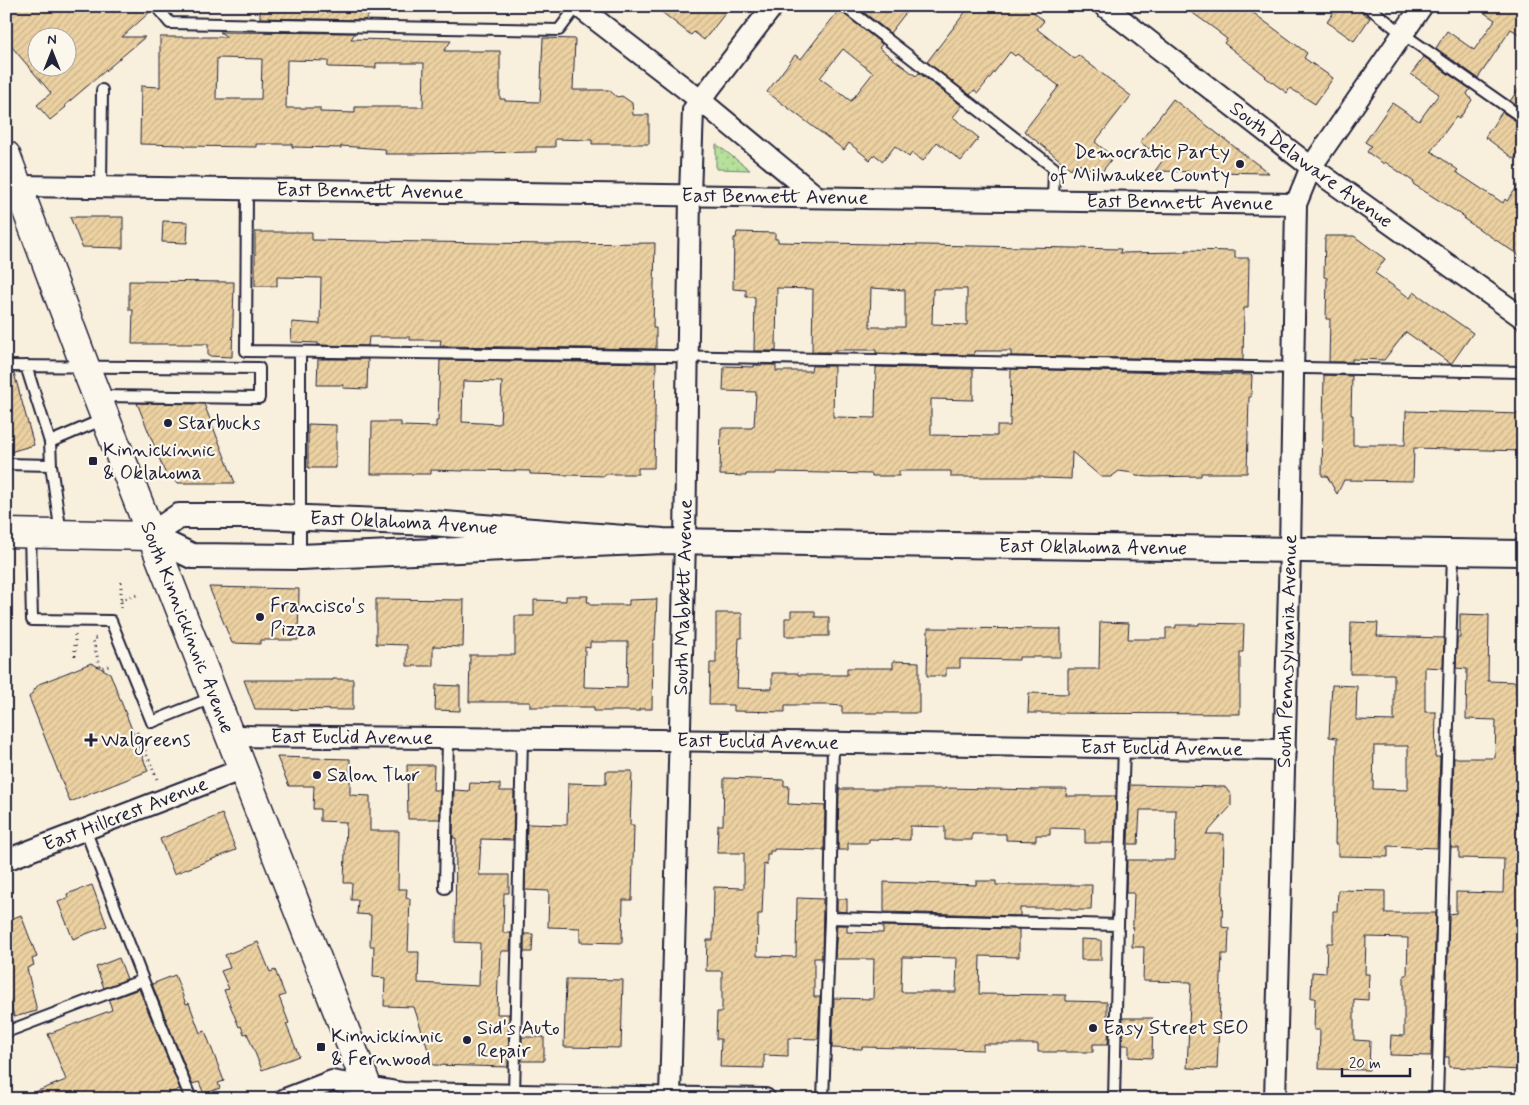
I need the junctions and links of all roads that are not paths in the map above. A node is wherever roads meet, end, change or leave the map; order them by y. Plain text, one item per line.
1 (156, 6) edge
2 (578, 6) edge
3 (773, 6) edge
4 (844, 6) edge
5 (1104, 6) edge
6 (1367, 6) edge
7 (1422, 6) edge
8 (1403, 34) junction
9 (102, 90) dead end
10 (700, 100) junction
11 (1523, 118) edge
12 (6, 155) edge
13 (1310, 166) junction
14 (19, 186) junction
15 (101, 187) junction
16 (247, 189) junction
17 (690, 195) junction
18 (816, 196) junction
19 (1053, 201) junction
20 (1296, 204) junction
21 (1523, 318) edge
22 (300, 352) junction
23 (687, 357) junction
24 (6, 366) edge
25 (26, 366) junction
26 (85, 366) junction
27 (1294, 367) junction
28 (1523, 372) edge
29 (101, 407) junction
30 (50, 442) junction
31 (6, 464) edge
32 (51, 465) junction
33 (300, 517) junction
34 (18, 533) edge
35 (61, 534) junction
36 (150, 536) junction
37 (674, 541) junction
38 (1290, 550) junction
39 (1453, 552) junction
40 (1523, 554) edge
41 (300, 557) junction
42 (215, 697) junction
43 (230, 736) junction
44 (448, 738) junction
45 (522, 738) junction
46 (680, 741) junction
47 (833, 743) junction
48 (1124, 748) junction
49 (1285, 750) junction
50 (243, 770) junction
51 (85, 830) junction
52 (6, 845) edge
53 (44, 846) junction
54 (6, 860) edge
55 (445, 888) dead end
56 (830, 918) junction
57 (1118, 925) junction
58 (143, 980) junction
59 (6, 1032) edge
60 (369, 1093) edge
61 (514, 1095) junction
62 (670, 1097) junction
63 (191, 1099) edge
64 (285, 1099) edge
65 (765, 1099) edge
66 (823, 1099) edge
67 (1114, 1099) edge
68 (1275, 1099) edge
69 (1437, 1099) edge

1 - 2 lane
2 - 10 street
3 - 10 street, South Mabbett Avenue
4 - 19 lane
5 - 13 street, South Delaware Avenue
6 - 8 lane
7 - 8 street, East Bennett Avenue
8 - 11 lane
8 - 13 street, East Bennett Avenue
9 - 15 lane
10 - 17 street, South Mabbett Avenue
10 - 18 street
12 - 14 main road, South Kinnickinnic Avenue
13 - 20 street, East Bennett Avenue
13 - 21 street, South Delaware Avenue
14 - 15 street, East Bennett Avenue
14 - 26 main road, South Kinnickinnic Avenue
15 - 16 street, East Bennett Avenue
16 - 17 street, East Bennett Avenue
16 - 22 lane
17 - 18 street, East Bennett Avenue
17 - 23 street, South Mabbett Avenue
18 - 19 street, East Bennett Avenue
19 - 20 street, East Bennett Avenue
20 - 27 street, South Pennsylvania Avenue
22 - 23 lane
22 - 33 lane
23 - 27 lane
23 - 37 street, South Mabbett Avenue
24 - 25 lane
25 - 26 lane
25 - 30 lane
26 - 29 main road, South Kinnickinnic Avenue
26 - 29 lane
27 - 28 lane
27 - 38 street, South Pennsylvania Avenue
29 - 30 lane
29 - 36 main road, South Kinnickinnic Avenue
30 - 32 lane
31 - 32 lane
32 - 35 lane
33 - 36 street, East Oklahoma Avenue
33 - 37 street, East Oklahoma Avenue
33 - 41 lane
34 - 35 main road, East Oklahoma Avenue
34 - 42 lane
35 - 36 main road, East Oklahoma Avenue
36 - 41 street, East Oklahoma Avenue
36 - 42 main road, South Kinnickinnic Avenue
37 - 38 street, East Oklahoma Avenue
37 - 41 street, East Oklahoma Avenue
37 - 46 street, South Mabbett Avenue
38 - 39 street, East Oklahoma Avenue
38 - 49 street, South Pennsylvania Avenue
39 - 40 street, East Oklahoma Avenue
39 - 69 lane
42 - 43 main road, South Kinnickinnic Avenue
43 - 44 street, East Euclid Avenue
43 - 50 main road, South Kinnickinnic Avenue
44 - 45 street, East Euclid Avenue
44 - 55 lane
45 - 46 street, East Euclid Avenue
45 - 61 lane
46 - 47 street, East Euclid Avenue
46 - 62 street, South Mabbett Avenue
47 - 48 street, East Euclid Avenue
47 - 56 lane
48 - 49 street, East Euclid Avenue
48 - 57 lane
49 - 68 street, South Pennsylvania Avenue
50 - 51 street, East Hillcrest Avenue
50 - 60 main road, South Kinnickinnic Avenue
51 - 53 street, East Hillcrest Avenue
51 - 58 lane
52 - 53 street
53 - 54 street, East Hillcrest Avenue
56 - 57 lane
56 - 66 lane
57 - 67 lane
58 - 59 lane
58 - 63 lane
60 - 61 street
60 - 64 street
61 - 62 street
62 - 65 street

